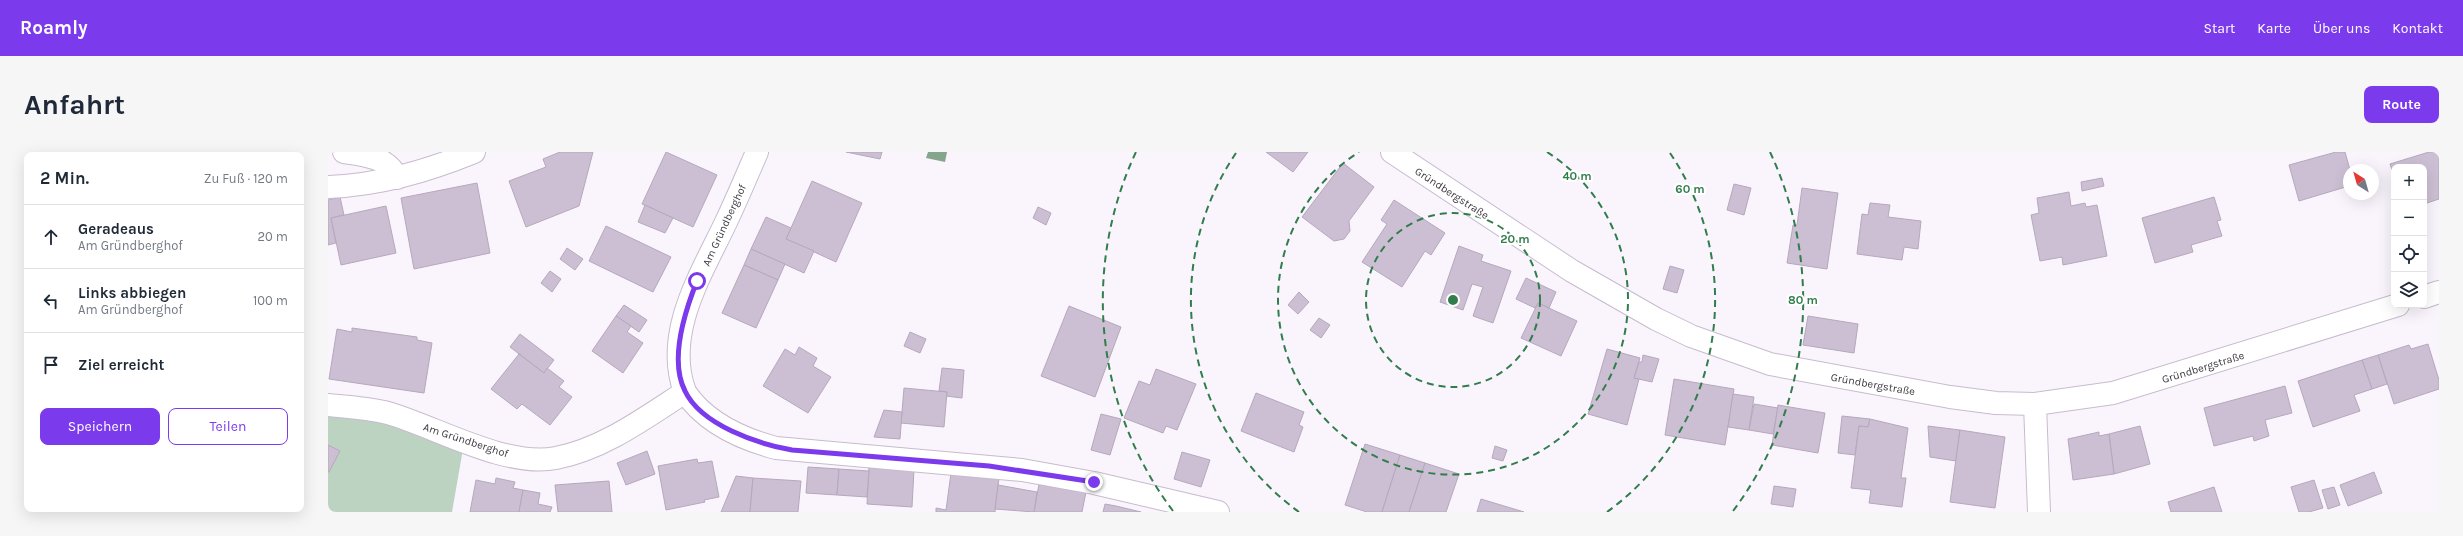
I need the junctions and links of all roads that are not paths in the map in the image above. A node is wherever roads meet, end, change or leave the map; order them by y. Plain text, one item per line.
1 (344, 152) edge
2 (474, 152) edge
3 (757, 152) edge
4 (1392, 152) edge
5 (397, 178) junction
6 (328, 187) edge
7 (2439, 292) edge
8 (2427, 296) edge
9 (2391, 307) edge
10 (685, 392) junction
11 (2035, 404) junction
12 (328, 405) edge
13 (1218, 512) edge
14 (2039, 512) edge

1 - 5 street
2 - 5 street
3 - 10 street, Am Gründberghof
4 - 11 street, Gründbergstraße
5 - 6 street
7 - 8 street
9 - 11 street, Gründbergstraße
10 - 12 street, Am Gründberghof
10 - 13 street
11 - 14 street

